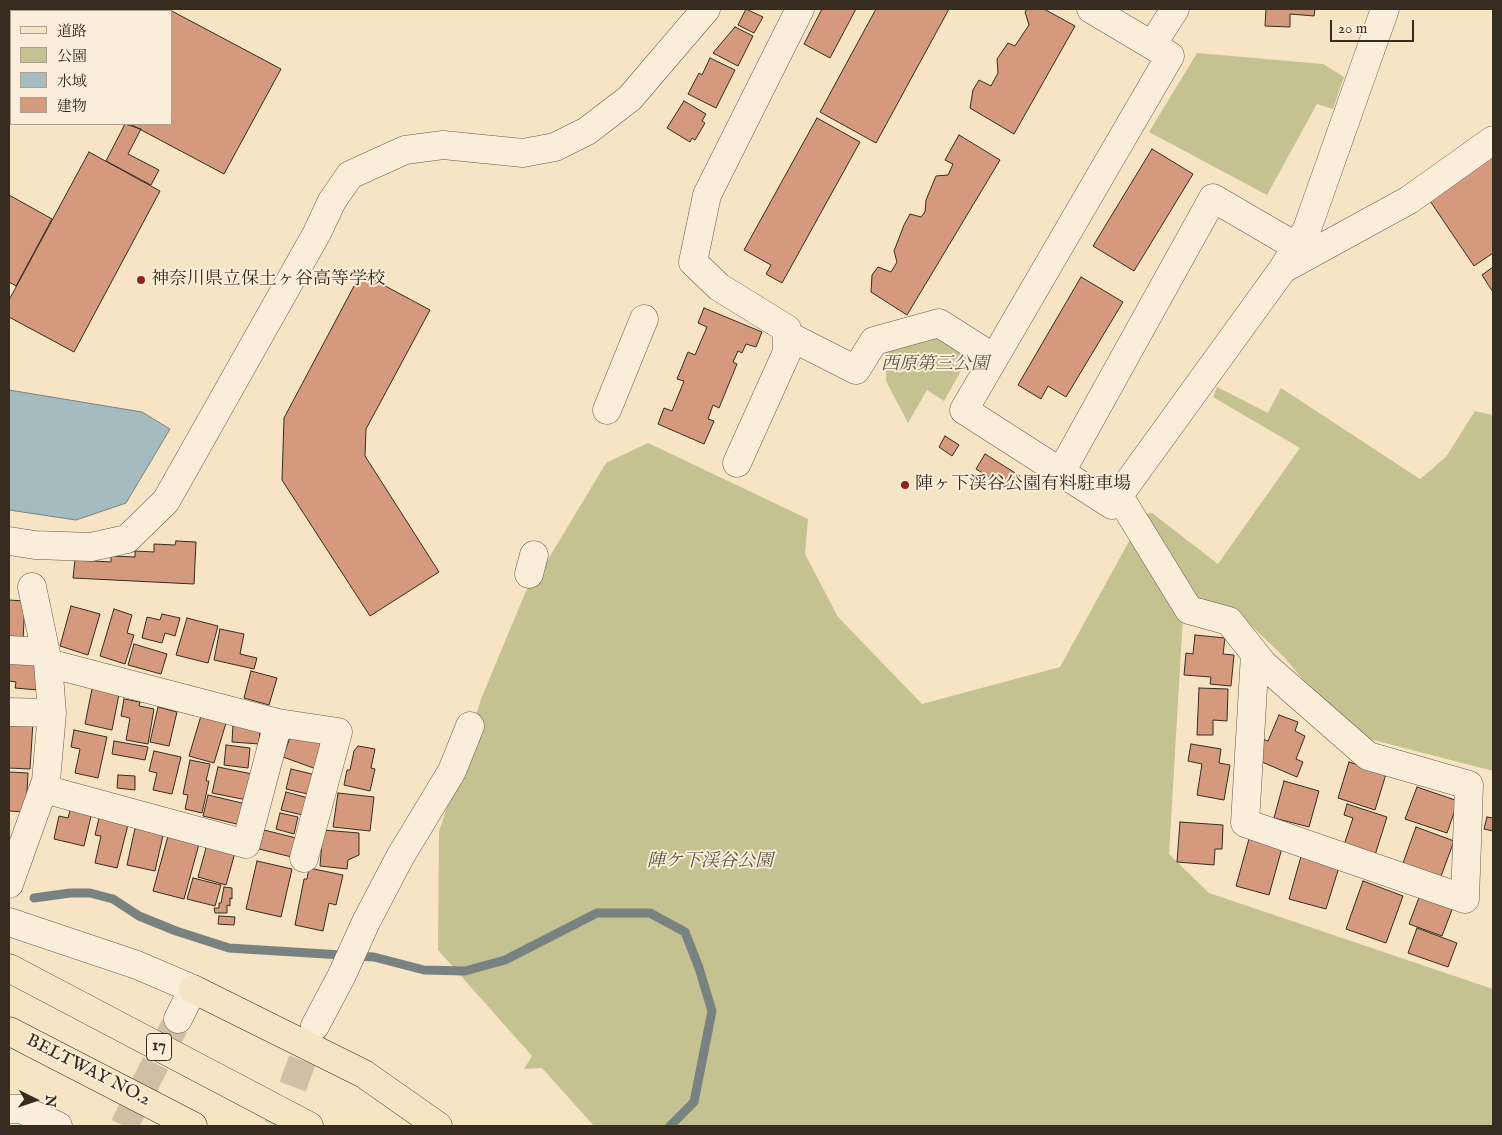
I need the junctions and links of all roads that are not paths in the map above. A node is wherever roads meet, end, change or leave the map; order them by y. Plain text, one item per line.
1 (706, 9) edge
2 (800, 9) edge
3 (1090, 9) edge
4 (1176, 9) edge
5 (1378, 11) edge
6 (1152, 45) junction
7 (1493, 140) edge
8 (1297, 247) junction
9 (1282, 270) junction
10 (644, 318) dead end
11 (787, 335) junction
12 (994, 358) junction
13 (607, 410) dead end
14 (737, 463) dead end
15 (1061, 472) junction
16 (1119, 496) junction
17 (9, 541) edge
18 (24, 590) edge
19 (9, 650) edge
20 (1255, 654) junction
21 (47, 657) junction
22 (9, 712) edge
23 (52, 714) junction
24 (278, 723) junction
25 (470, 726) dead end
26 (44, 788) junction
27 (17, 835) edge
28 (304, 858) dead end
29 (9, 884) edge
30 (9, 922) edge
31 (9, 968) edge
32 (193, 989) junction
33 (178, 1019) tunnel mouth
34 (315, 1026) tunnel mouth
35 (9, 1031) edge
36 (9, 1109) edge
37 (58, 1126) edge
38 (193, 1126) edge
39 (309, 1126) edge
40 (438, 1126) edge

1 - 17 street
2 - 11 street
3 - 6 street
4 - 6 street
5 - 8 street
6 - 12 street
7 - 9 street
8 - 9 street
8 - 15 street
9 - 16 street
10 - 13 street
11 - 12 street
11 - 14 street
12 - 15 street
15 - 16 street
16 - 20 street
18 - 21 street
19 - 21 street
20 - 20 street
21 - 23 street
21 - 24 street
22 - 23 street
23 - 26 street
24 - 26 street
24 - 28 street
25 - 34 street
26 - 27 street
27 - 29 street
30 - 32 street
31 - 39 main road, 17
32 - 33 street
32 - 40 main road
35 - 38 main road, BELTWAY NO.2
36 - 37 street

